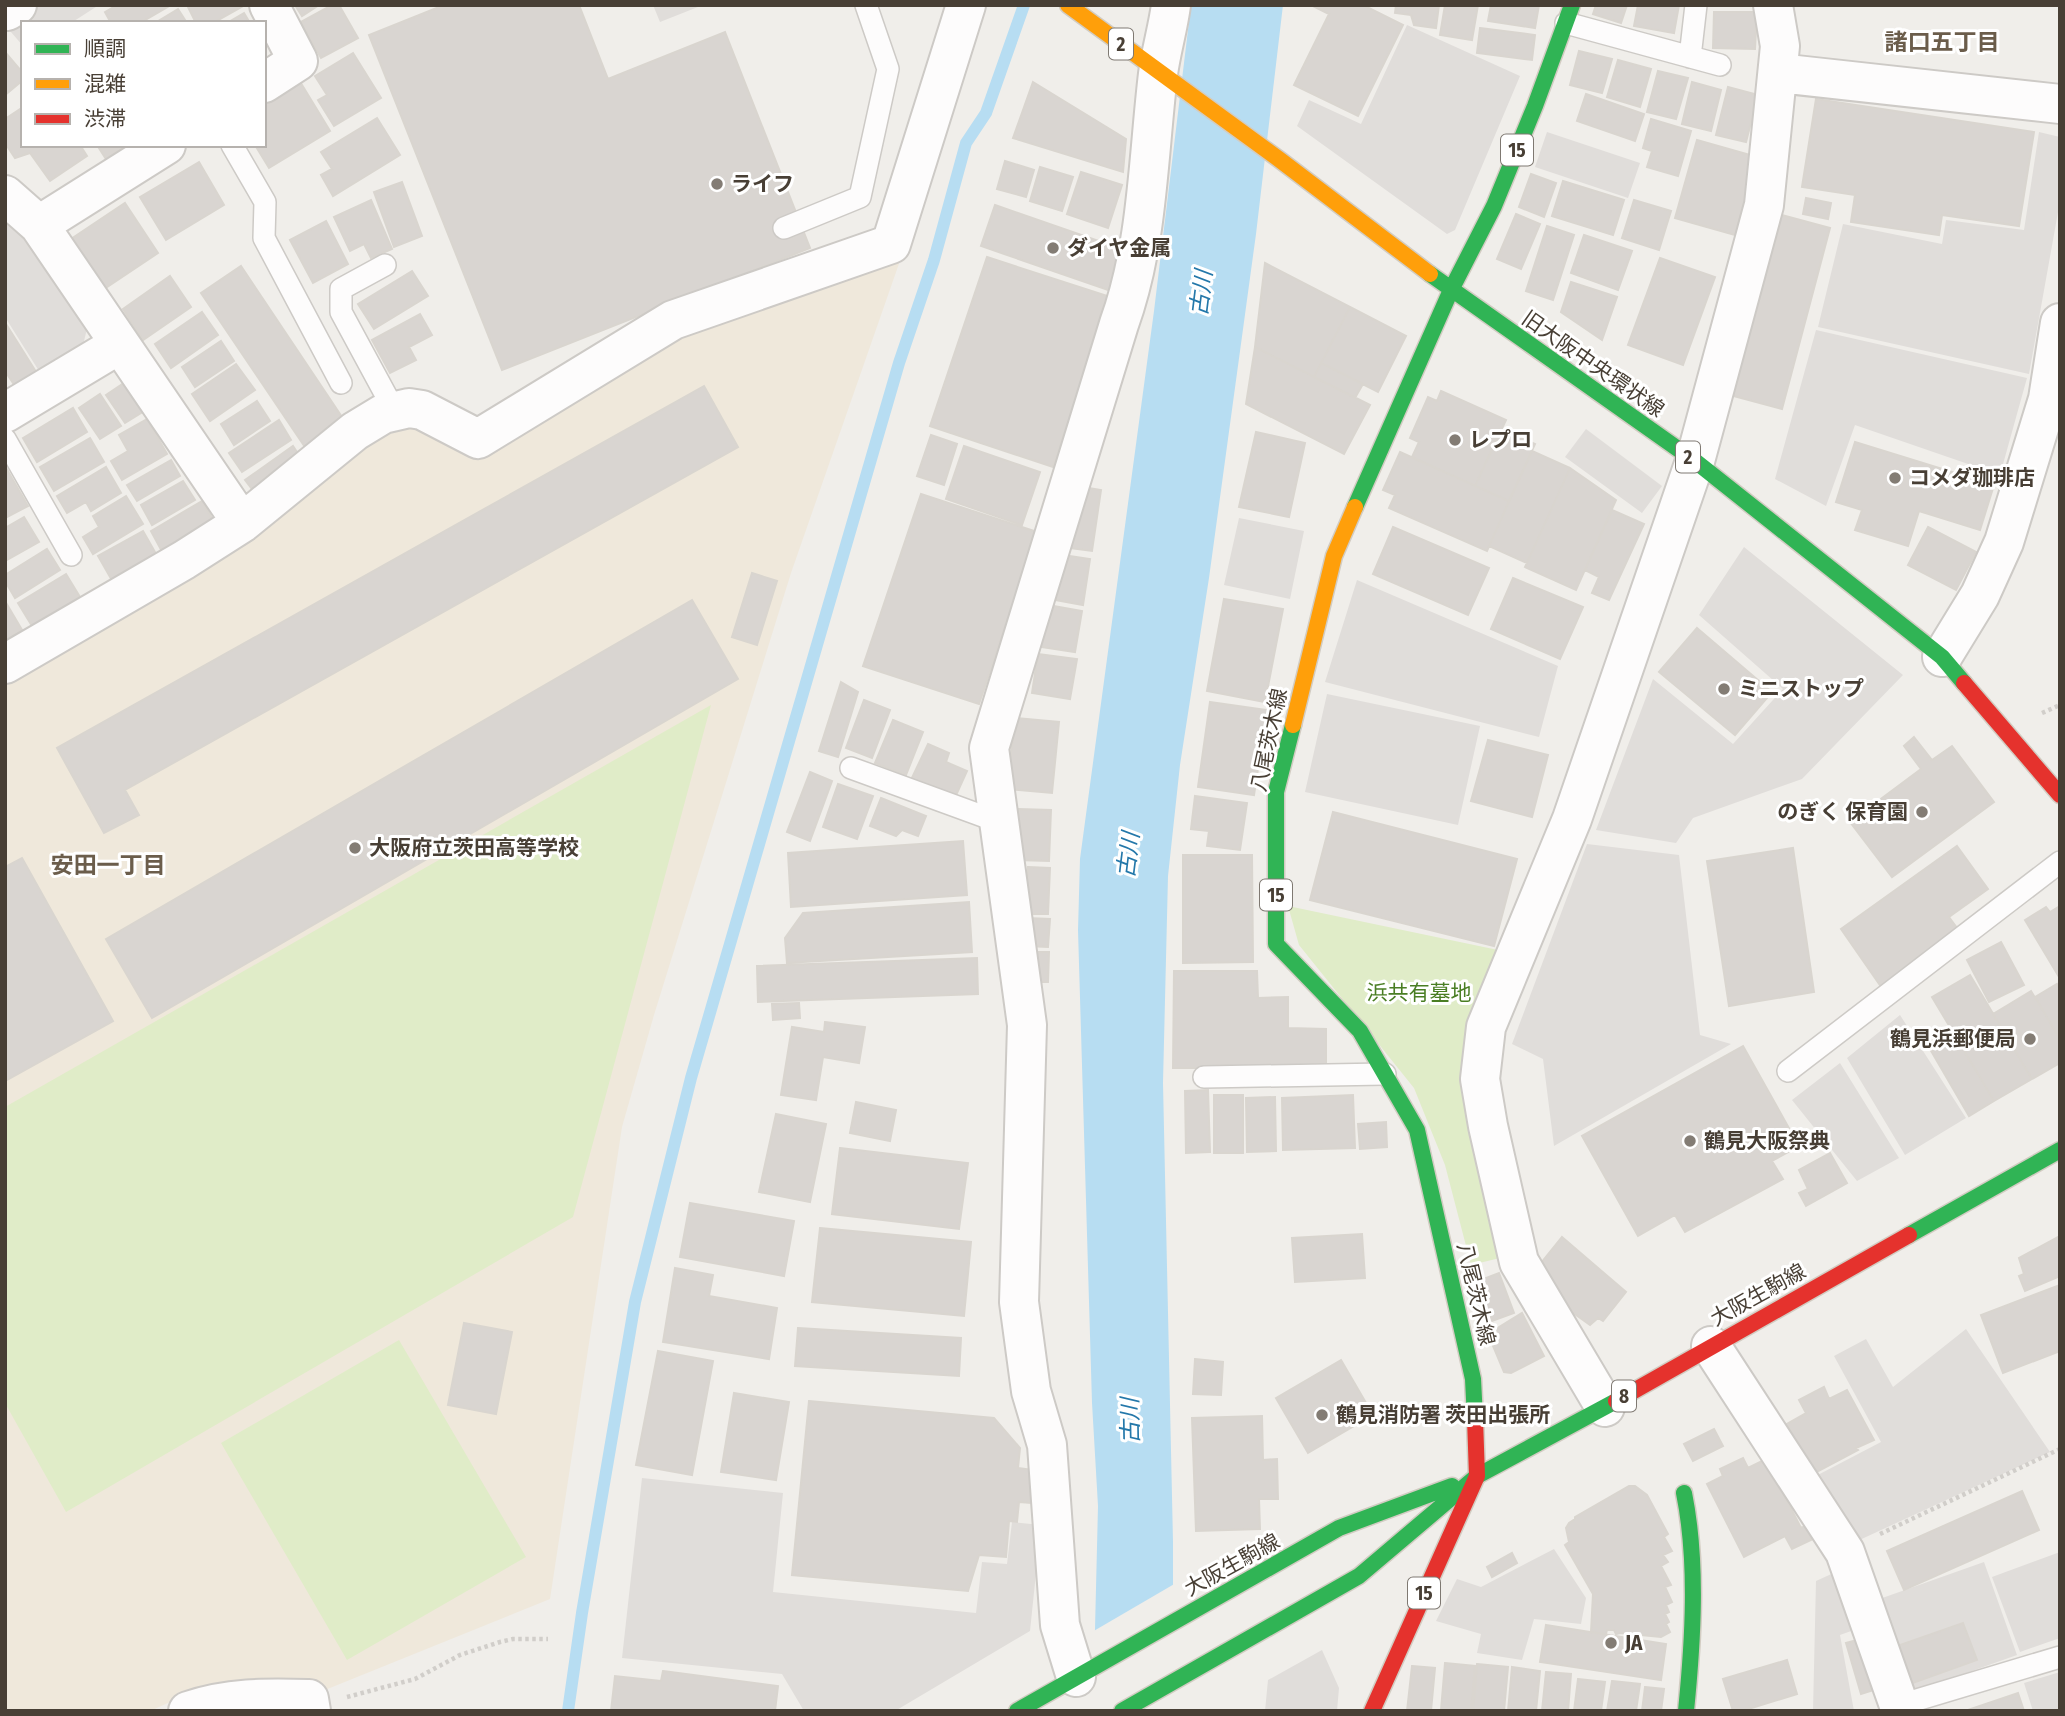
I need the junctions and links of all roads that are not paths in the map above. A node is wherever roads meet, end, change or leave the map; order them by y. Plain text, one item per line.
1 (269, 5) edge
2 (866, 5) edge
3 (966, 5) edge
4 (1068, 5) edge
5 (1171, 5) edge
6 (1696, 5) edge
7 (1773, 5) edge
8 (1569, 14) edge
9 (1690, 57) junction
10 (1720, 65) dead end
11 (1778, 73) junction
12 (1166, 77) junction
13 (266, 82) edge
14 (2060, 104) edge
15 (163, 147) edge
16 (233, 147) edge
17 (5, 195) edge
18 (39, 225) junction
19 (784, 228) dead end
20 (385, 265) dead end
21 (1451, 290) junction
22 (2060, 323) edge
23 (120, 344) junction
24 (341, 383) dead end
25 (394, 410) junction
26 (5, 413) edge
27 (5, 439) edge
28 (1695, 461) junction
29 (242, 523) junction
30 (71, 555) dead end
31 (1942, 657) junction
32 (5, 664) edge
33 (851, 768) dead end
34 (2060, 795) edge
35 (999, 822) junction
36 (2060, 862) edge
37 (1788, 1071) dead end
38 (1385, 1074) junction
39 (1205, 1077) dead end
40 (2060, 1150) edge
41 (1711, 1346) junction
42 (1605, 1407) junction
43 (1477, 1476) junction
44 (1684, 1493) dead end
45 (2060, 1657) edge
46 (1076, 1677) junction
47 (310, 1705) edge
48 (1901, 1708) edge
49 (188, 1711) edge
50 (1017, 1711) edge
51 (1122, 1711) edge
52 (1372, 1711) edge
53 (1686, 1711) edge

1 - 13 street
2 - 19 lane
3 - 25 street
4 - 12 main road, 旧大阪中央環状線 / 2
5 - 12 street
6 - 9 lane
7 - 11 street
8 - 9 lane
8 - 21 main road, 八尾茨木線 / 15
9 - 10 lane
11 - 14 street
11 - 28 street
12 - 21 main road, 旧大阪中央環状線 / 2
12 - 35 street
15 - 18 street
16 - 24 lane
17 - 18 street
18 - 23 street
20 - 25 lane
21 - 28 main road, 旧大阪中央環状線 / 2
21 - 38 main road, 八尾茨木線 / 15
22 - 31 street
23 - 26 street
23 - 29 street
25 - 29 street
27 - 30 lane
28 - 31 main road, 旧大阪中央環状線 / 2
28 - 42 street
29 - 32 street
31 - 34 main road, 旧大阪中央環状線 / 2
33 - 35 lane
35 - 46 street
36 - 37 lane
38 - 39 lane
38 - 43 main road, 八尾茨木線 / 15
40 - 41 main road, 大阪生駒線 / 8
41 - 42 main road, 大阪生駒線 / 8
41 - 48 street
42 - 43 main road, 大阪生駒線 / 8
43 - 46 main road, 大阪生駒線 / 8
43 - 51 main road, 大阪生駒線 / 8
43 - 52 main road, 八尾茨木線 / 15
44 - 53 main road
45 - 48 lane
46 - 50 main road, 大阪生駒線 / 8
47 - 49 street

